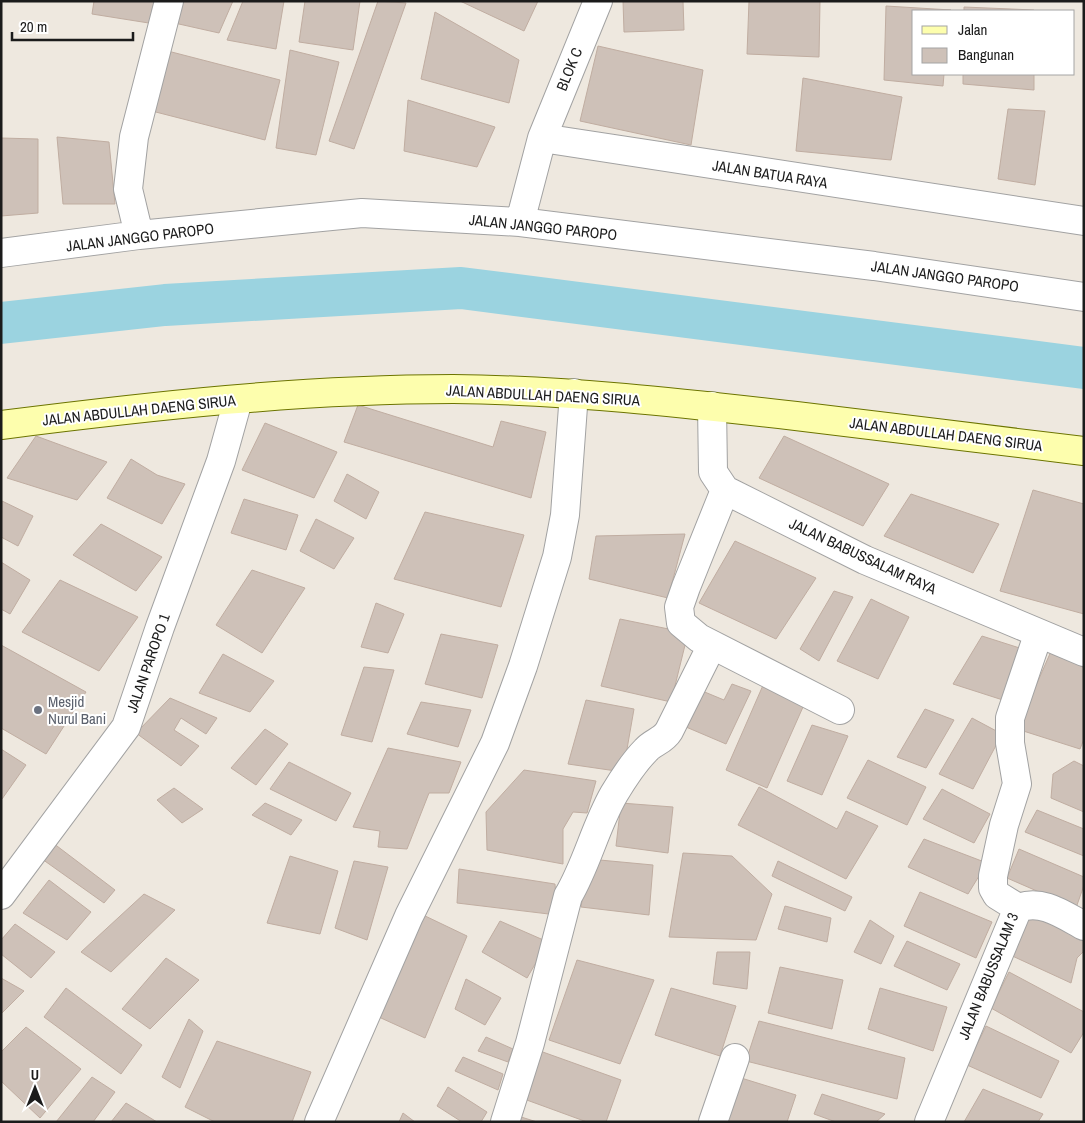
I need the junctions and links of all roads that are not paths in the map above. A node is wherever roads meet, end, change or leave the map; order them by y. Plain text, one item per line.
1 (169, 1) edge
2 (598, 1) edge
3 (542, 138) junction
4 (1084, 221) edge
5 (520, 222) junction
6 (139, 235) junction
7 (1, 253) edge
8 (1084, 297) edge
9 (574, 393) junction
10 (238, 400) junction
11 (712, 406) junction
12 (1, 425) edge
13 (1084, 451) edge
14 (725, 490) junction
15 (1038, 635) junction
16 (712, 645) junction
17 (1084, 652) edge
18 (840, 710) dead end
19 (1, 895) edge
20 (1018, 908) junction
21 (1084, 926) edge
22 (735, 1058) dead end
23 (319, 1122) edge
24 (505, 1122) edge
25 (713, 1122) edge
26 (929, 1122) edge

1 - 6 street
2 - 3 street, BLOK C
3 - 4 street, JALAN BATUA RAYA
3 - 5 street
5 - 6 street, JALAN JANGGO PAROPO
5 - 8 street, JALAN JANGGO PAROPO
6 - 7 street, JALAN JANGGO PAROPO
9 - 10 main road, JALAN ABDULLAH DAENG SIRUA
9 - 11 main road, JALAN ABDULLAH DAENG SIRUA
9 - 23 street
10 - 12 main road, JALAN ABDULLAH DAENG SIRUA
10 - 19 street, JALAN PAROPO 1
11 - 13 main road, JALAN ABDULLAH DAENG SIRUA
11 - 14 street
14 - 15 street, JALAN BABUSSALAM RAYA
14 - 16 street
15 - 17 street, JALAN BABUSSALAM RAYA
15 - 20 street, JALAN BABUSSALAM 3
16 - 18 street
16 - 24 street
20 - 21 street
20 - 26 street, JALAN BABUSSALAM 3
22 - 25 street

